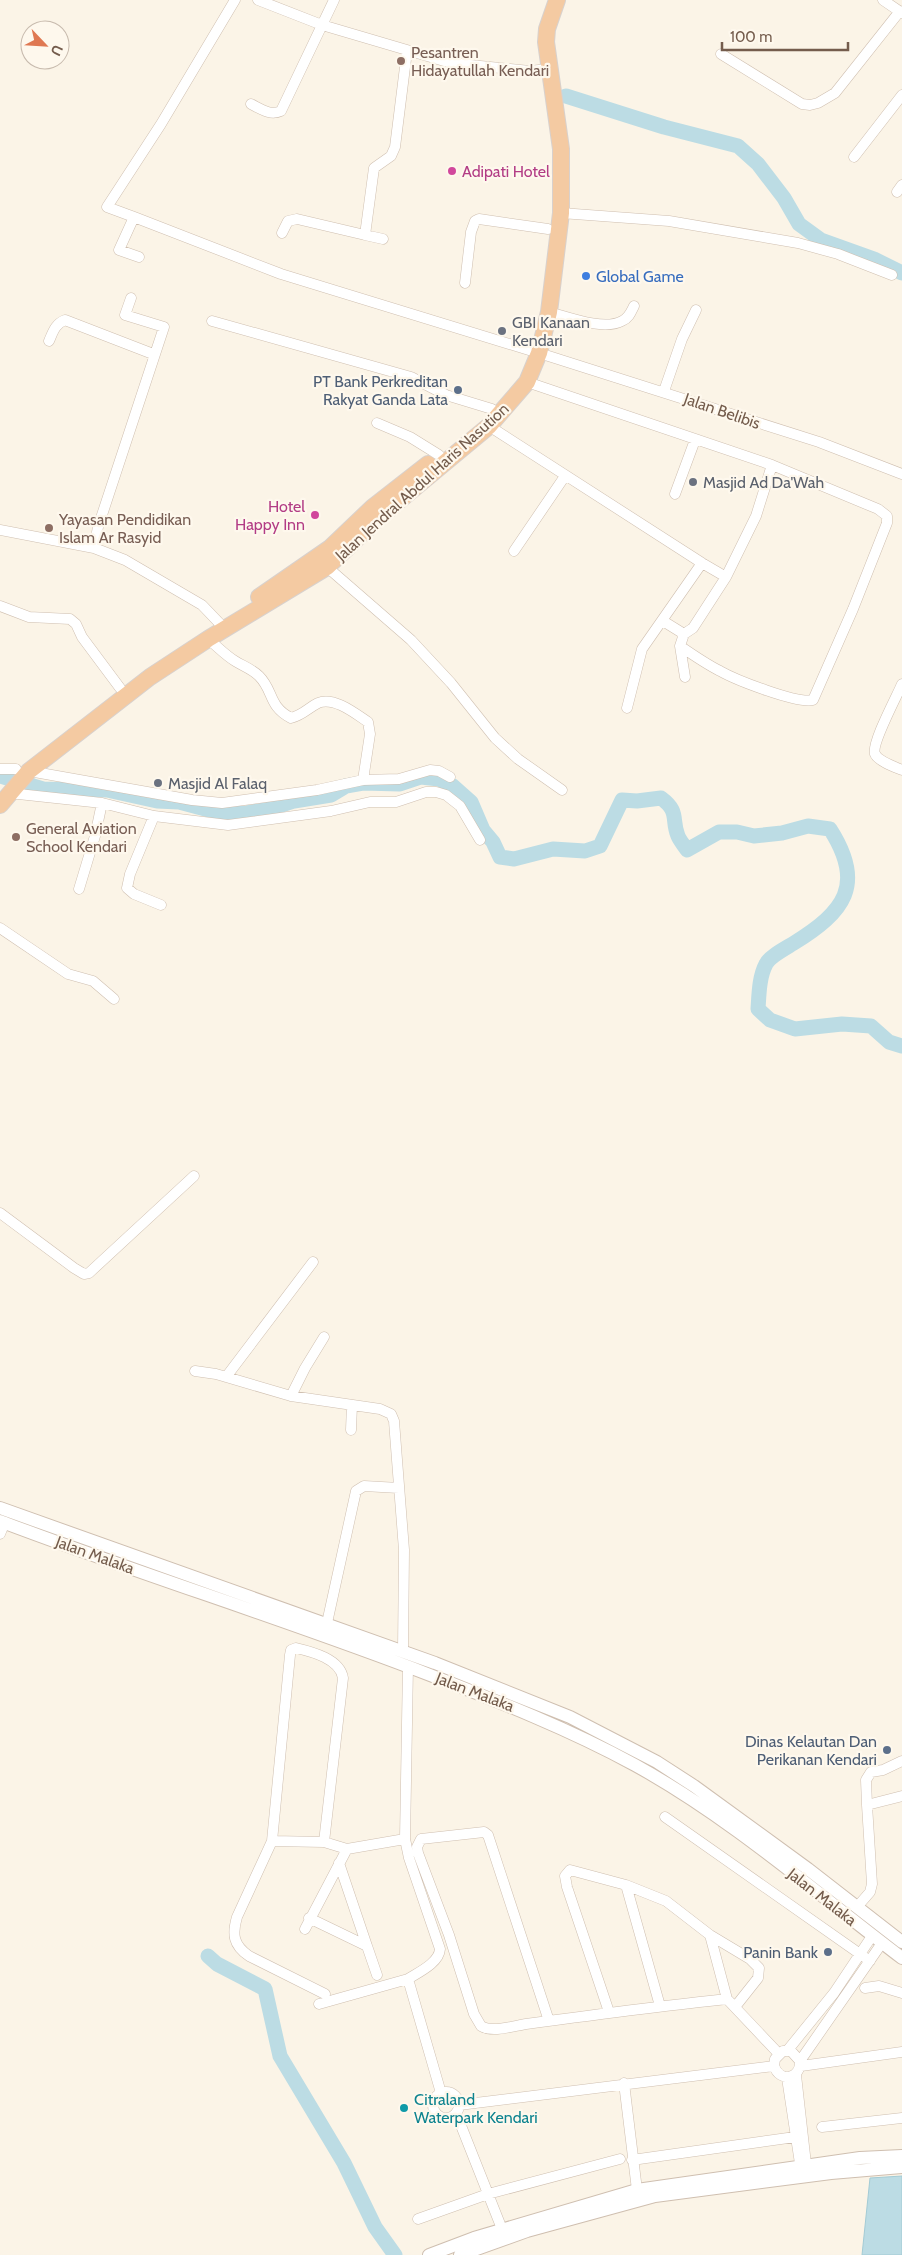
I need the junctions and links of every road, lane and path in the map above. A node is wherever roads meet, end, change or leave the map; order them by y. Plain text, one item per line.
1 (235, 0) edge
2 (258, 0) edge
3 (334, 0) edge
4 (546, 0) edge
5 (557, 0) edge
6 (883, 0) edge
7 (901, 12) edge
8 (322, 25) junction
9 (407, 50) junction
10 (721, 54) dead end
11 (544, 70) junction
12 (902, 95) edge
13 (251, 104) dead end
14 (854, 157) dead end
15 (561, 213) junction
16 (134, 218) junction
17 (548, 229) junction
18 (282, 233) dead end
19 (365, 235) junction
20 (383, 239) dead end
21 (139, 257) dead end
22 (892, 276) dead end
23 (465, 283) dead end
24 (547, 283) junction
25 (131, 298) dead end
26 (634, 306) dead end
27 (696, 310) dead end
28 (549, 312) junction
29 (212, 321) dead end
30 (49, 341) dead end
31 (534, 351) junction
32 (153, 354) junction
33 (527, 382) junction
34 (664, 391) junction
35 (492, 409) junction
36 (377, 423) dead end
37 (490, 426) junction
38 (695, 440) junction
39 (439, 455) junction
40 (772, 465) junction
41 (902, 474) edge
42 (565, 476) junction
43 (675, 494) dead end
44 (0, 530) edge
45 (94, 548) junction
46 (514, 551) dead end
47 (702, 563) junction
48 (327, 567) junction
49 (726, 577) junction
50 (0, 606) edge
51 (663, 621) junction
52 (221, 624) junction
53 (684, 634) junction
54 (208, 639) junction
55 (680, 646) junction
56 (685, 677) dead end
57 (902, 684) edge
58 (120, 688) junction
59 (627, 708) dead end
60 (46, 750) junction
61 (902, 770) edge
62 (16, 771) edge
63 (450, 777) dead end
64 (364, 780) junction
65 (562, 790) dead end
66 (2, 793) edge
67 (102, 803) junction
68 (154, 816) junction
69 (480, 840) dead end
70 (79, 889) dead end
71 (161, 906) dead end
72 (0, 928) edge
73 (114, 999) dead end
74 (194, 1176) dead end
75 (0, 1213) edge
76 (314, 1262) dead end
77 (324, 1337) dead end
78 (195, 1371) dead end
79 (226, 1377) junction
80 (292, 1396) junction
81 (352, 1405) junction
82 (351, 1430) dead end
83 (399, 1488) junction
84 (0, 1508) edge
85 (2, 1526) edge
86 (277, 1612) junction
87 (327, 1623) junction
88 (402, 1651) junction
89 (408, 1669) junction
90 (902, 1761) edge
91 (902, 1796) edge
92 (867, 1804) junction
93 (665, 1817) dead end
94 (405, 1839) junction
95 (272, 1841) junction
96 (324, 1842) junction
97 (347, 1849) junction
98 (339, 1863) junction
99 (626, 1885) junction
100 (864, 1899) junction
101 (309, 1918) junction
102 (304, 1929) dead end
103 (710, 1935) junction
104 (902, 1942) edge
105 (367, 1946) junction
106 (871, 1949) junction
107 (902, 1958) edge
108 (377, 1975) dead end
109 (408, 1979) junction
110 (865, 1988) dead end
111 (902, 1993) edge
112 (325, 1994) dead end
113 (731, 2003) junction
114 (319, 2004) dead end
115 (660, 2006) junction
116 (609, 2012) junction
117 (814, 2019) junction
118 (549, 2021) junction
119 (825, 2026) junction
120 (783, 2052) junction
121 (902, 2052) edge
122 (774, 2066) junction
123 (796, 2070) junction
124 (624, 2083) junction
125 (441, 2093) junction
126 (457, 2109) junction
127 (902, 2118) edge
128 (822, 2126) dead end
129 (798, 2142) junction
130 (902, 2156) edge
131 (620, 2159) dead end
132 (803, 2167) junction
133 (902, 2167) edge
134 (633, 2168) junction
135 (637, 2190) junction
136 (488, 2194) junction
137 (497, 2217) dead end
138 (418, 2219) dead end
139 (428, 2255) edge
140 (460, 2255) edge

1 - 16 street, Jalan Belibis
2 - 8 street
3 - 8 street
4 - 11 highway, Jalan Jendral Abdul Haris Nasution
5 - 11 highway, Jalan Jendral Abdul Haris Nasution
6 - 7 street
7 - 10 street
8 - 9 street
8 - 13 street
9 - 11 street
9 - 19 street
11 - 15 highway, Jalan Jendral Abdul Haris Nasution
11 - 17 highway, Jalan Jendral Abdul Haris Nasution
12 - 14 street
15 - 22 street
15 - 24 highway, Jalan Jendral Abdul Haris Nasution
16 - 21 street
16 - 31 street, Jalan Belibis
17 - 23 street
17 - 24 highway, Jalan Jendral Abdul Haris Nasution
18 - 19 street
19 - 20 street
24 - 28 highway, Jalan Jendral Abdul Haris Nasution
24 - 31 highway, Jalan Jendral Abdul Haris Nasution
25 - 32 street
26 - 28 street
27 - 34 street
28 - 31 highway, Jalan Jendral Abdul Haris Nasution
29 - 35 street
30 - 32 street
31 - 33 highway, Jalan Jendral Abdul Haris Nasution
31 - 34 street, Jalan Belibis
31 - 35 highway, Jalan Jendral Abdul Haris Nasution
32 - 45 street
33 - 37 highway, Jalan Jendral Abdul Haris Nasution
33 - 38 street
34 - 41 street, Jalan Belibis
35 - 39 highway, Jalan Jendral Abdul Haris Nasution
36 - 39 street
37 - 42 street
37 - 48 highway, Jalan Jendral Abdul Haris Nasution
38 - 40 street
38 - 43 street
39 - 52 highway, Jalan Jendral Abdul Haris Nasution
40 - 49 street
40 - 55 street
42 - 46 street
42 - 47 street
44 - 45 street
45 - 52 street
47 - 49 street
47 - 51 street
48 - 52 highway, Jalan Jendral Abdul Haris Nasution
48 - 65 street
49 - 53 street
50 - 58 street
51 - 53 street
51 - 59 street
52 - 54 highway, Jalan Jendral Abdul Haris Nasution
52 - 58 highway, Jalan Jendral Abdul Haris Nasution
53 - 55 street
54 - 60 highway, Jalan Jendral Abdul Haris Nasution
54 - 64 street
55 - 56 street
57 - 61 street
58 - 60 highway, Jalan Jendral Abdul Haris Nasution
60 - 62 highway, Jalan Jendral Abdul Haris Nasution
62 - 64 street
62 - 66 highway, Jalan Jendral Abdul Haris Nasution
63 - 64 street
66 - 67 street
67 - 68 street
67 - 70 street
68 - 69 street
68 - 71 street
72 - 73 street
74 - 75 street
76 - 79 street
77 - 80 street
78 - 79 street
79 - 80 street
80 - 81 street
81 - 82 street
81 - 83 street
83 - 87 street
83 - 88 street
84 - 86 street, Jalan Malaka
85 - 86 street, Jalan Malaka
86 - 87 street, Jalan Malaka
86 - 89 street, Jalan Malaka
87 - 88 street, Jalan Malaka
88 - 100 street, Jalan Malaka
89 - 94 street
89 - 106 street, Jalan Malaka
90 - 92 street, Jalan Malaka
91 - 92 street
92 - 100 street, Jalan Malaka
93 - 106 street
94 - 97 street
94 - 109 street
95 - 96 street
95 - 96 street
95 - 112 street
96 - 97 street
97 - 98 street
98 - 101 street
98 - 105 street
99 - 103 street
99 - 115 street
99 - 116 street
100 - 104 street, Jalan Malaka
101 - 102 street
101 - 105 street
103 - 113 street
103 - 113 street
105 - 108 street
106 - 107 street, Jalan Malaka
106 - 117 street
106 - 119 street
109 - 114 street
109 - 125 street
110 - 111 street
113 - 115 street
113 - 120 street
115 - 116 street
116 - 118 street
117 - 119 street
117 - 120 street
118 - 118 street
119 - 123 street
120 - 122 street
120 - 123 street
121 - 123 street
122 - 123 street
122 - 124 street
123 - 129 street
124 - 126 street
124 - 134 street
125 - 126 street
125 - 126 street
126 - 136 street
127 - 128 street
129 - 132 street
129 - 134 street
130 - 132 street
131 - 136 street
132 - 133 street
132 - 135 street
132 - 140 street
134 - 135 street
135 - 139 street
136 - 137 street
136 - 138 street

